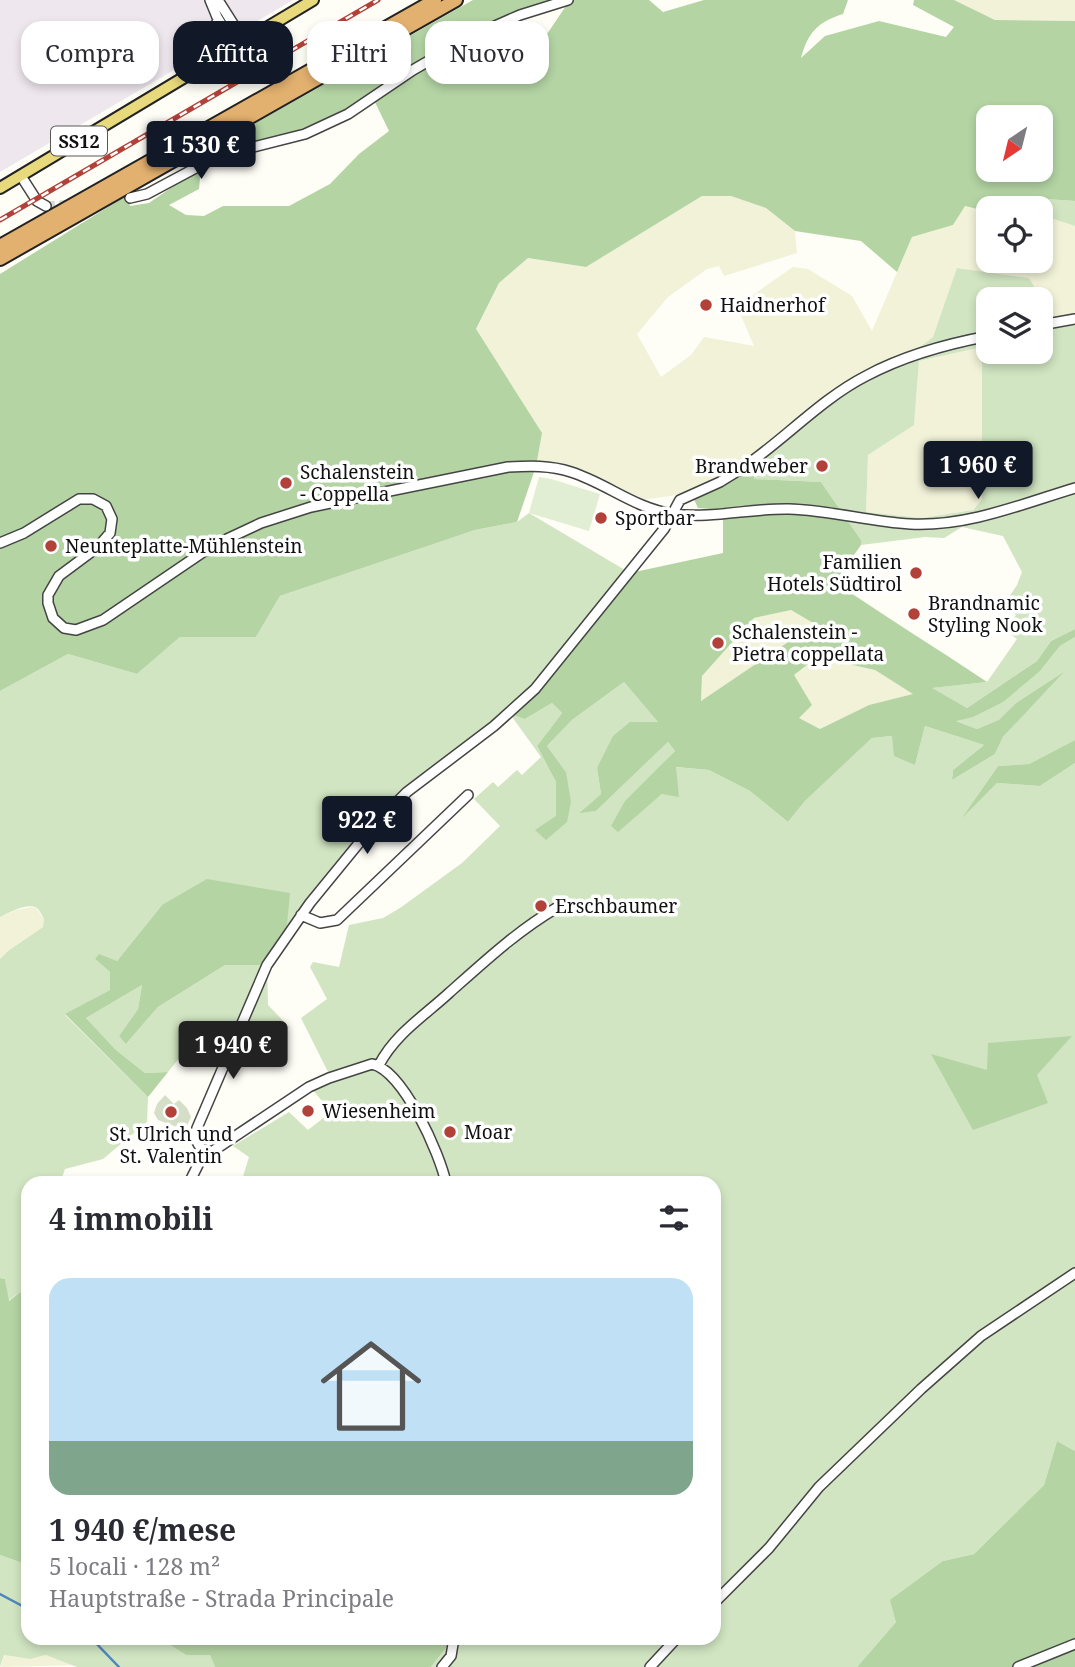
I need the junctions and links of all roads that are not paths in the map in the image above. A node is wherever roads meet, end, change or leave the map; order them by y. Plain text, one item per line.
1 (210, 0) edge
2 (218, 0) edge
3 (313, 0) edge
4 (435, 0) edge
5 (456, 0) edge
6 (568, 0) edge
7 (217, 17) junction
8 (218, 21) edge
9 (220, 21) edge
10 (228, 21) edge
11 (278, 21) edge
12 (174, 84) edge
13 (21, 176) junction
14 (0, 188) edge
15 (130, 198) dead end
16 (46, 206) dead end
17 (0, 246) edge
18 (0, 258) edge
19 (1075, 319) edge
20 (1053, 323) edge
21 (976, 338) edge
22 (1075, 488) edge
23 (672, 514) junction
24 (0, 544) edge
25 (468, 795) dead end
26 (558, 907) dead end
27 (301, 915) junction
28 (379, 1065) junction
29 (205, 1151) junction
30 (192, 1176) edge
31 (444, 1176) edge
32 (1075, 1273) edge
33 (721, 1596) edge
34 (1075, 1644) edge
35 (453, 1645) edge
36 (670, 1645) edge
37 (442, 1667) edge
38 (650, 1667) edge
39 (1018, 1667) edge

1 - 7 street
2 - 10 street
3 - 11 main road, SS12
4 - 17 highway
5 - 18 highway
6 - 15 street
7 - 8 street
7 - 9 street
12 - 13 main road, SS12
13 - 14 main road, SS12
13 - 16 street
19 - 20 street
21 - 23 street
22 - 23 street
23 - 24 street
23 - 27 street
25 - 27 street
26 - 28 street
27 - 29 street
28 - 29 street
28 - 31 street
29 - 30 street
32 - 33 street
34 - 39 street
35 - 37 street
36 - 38 street

